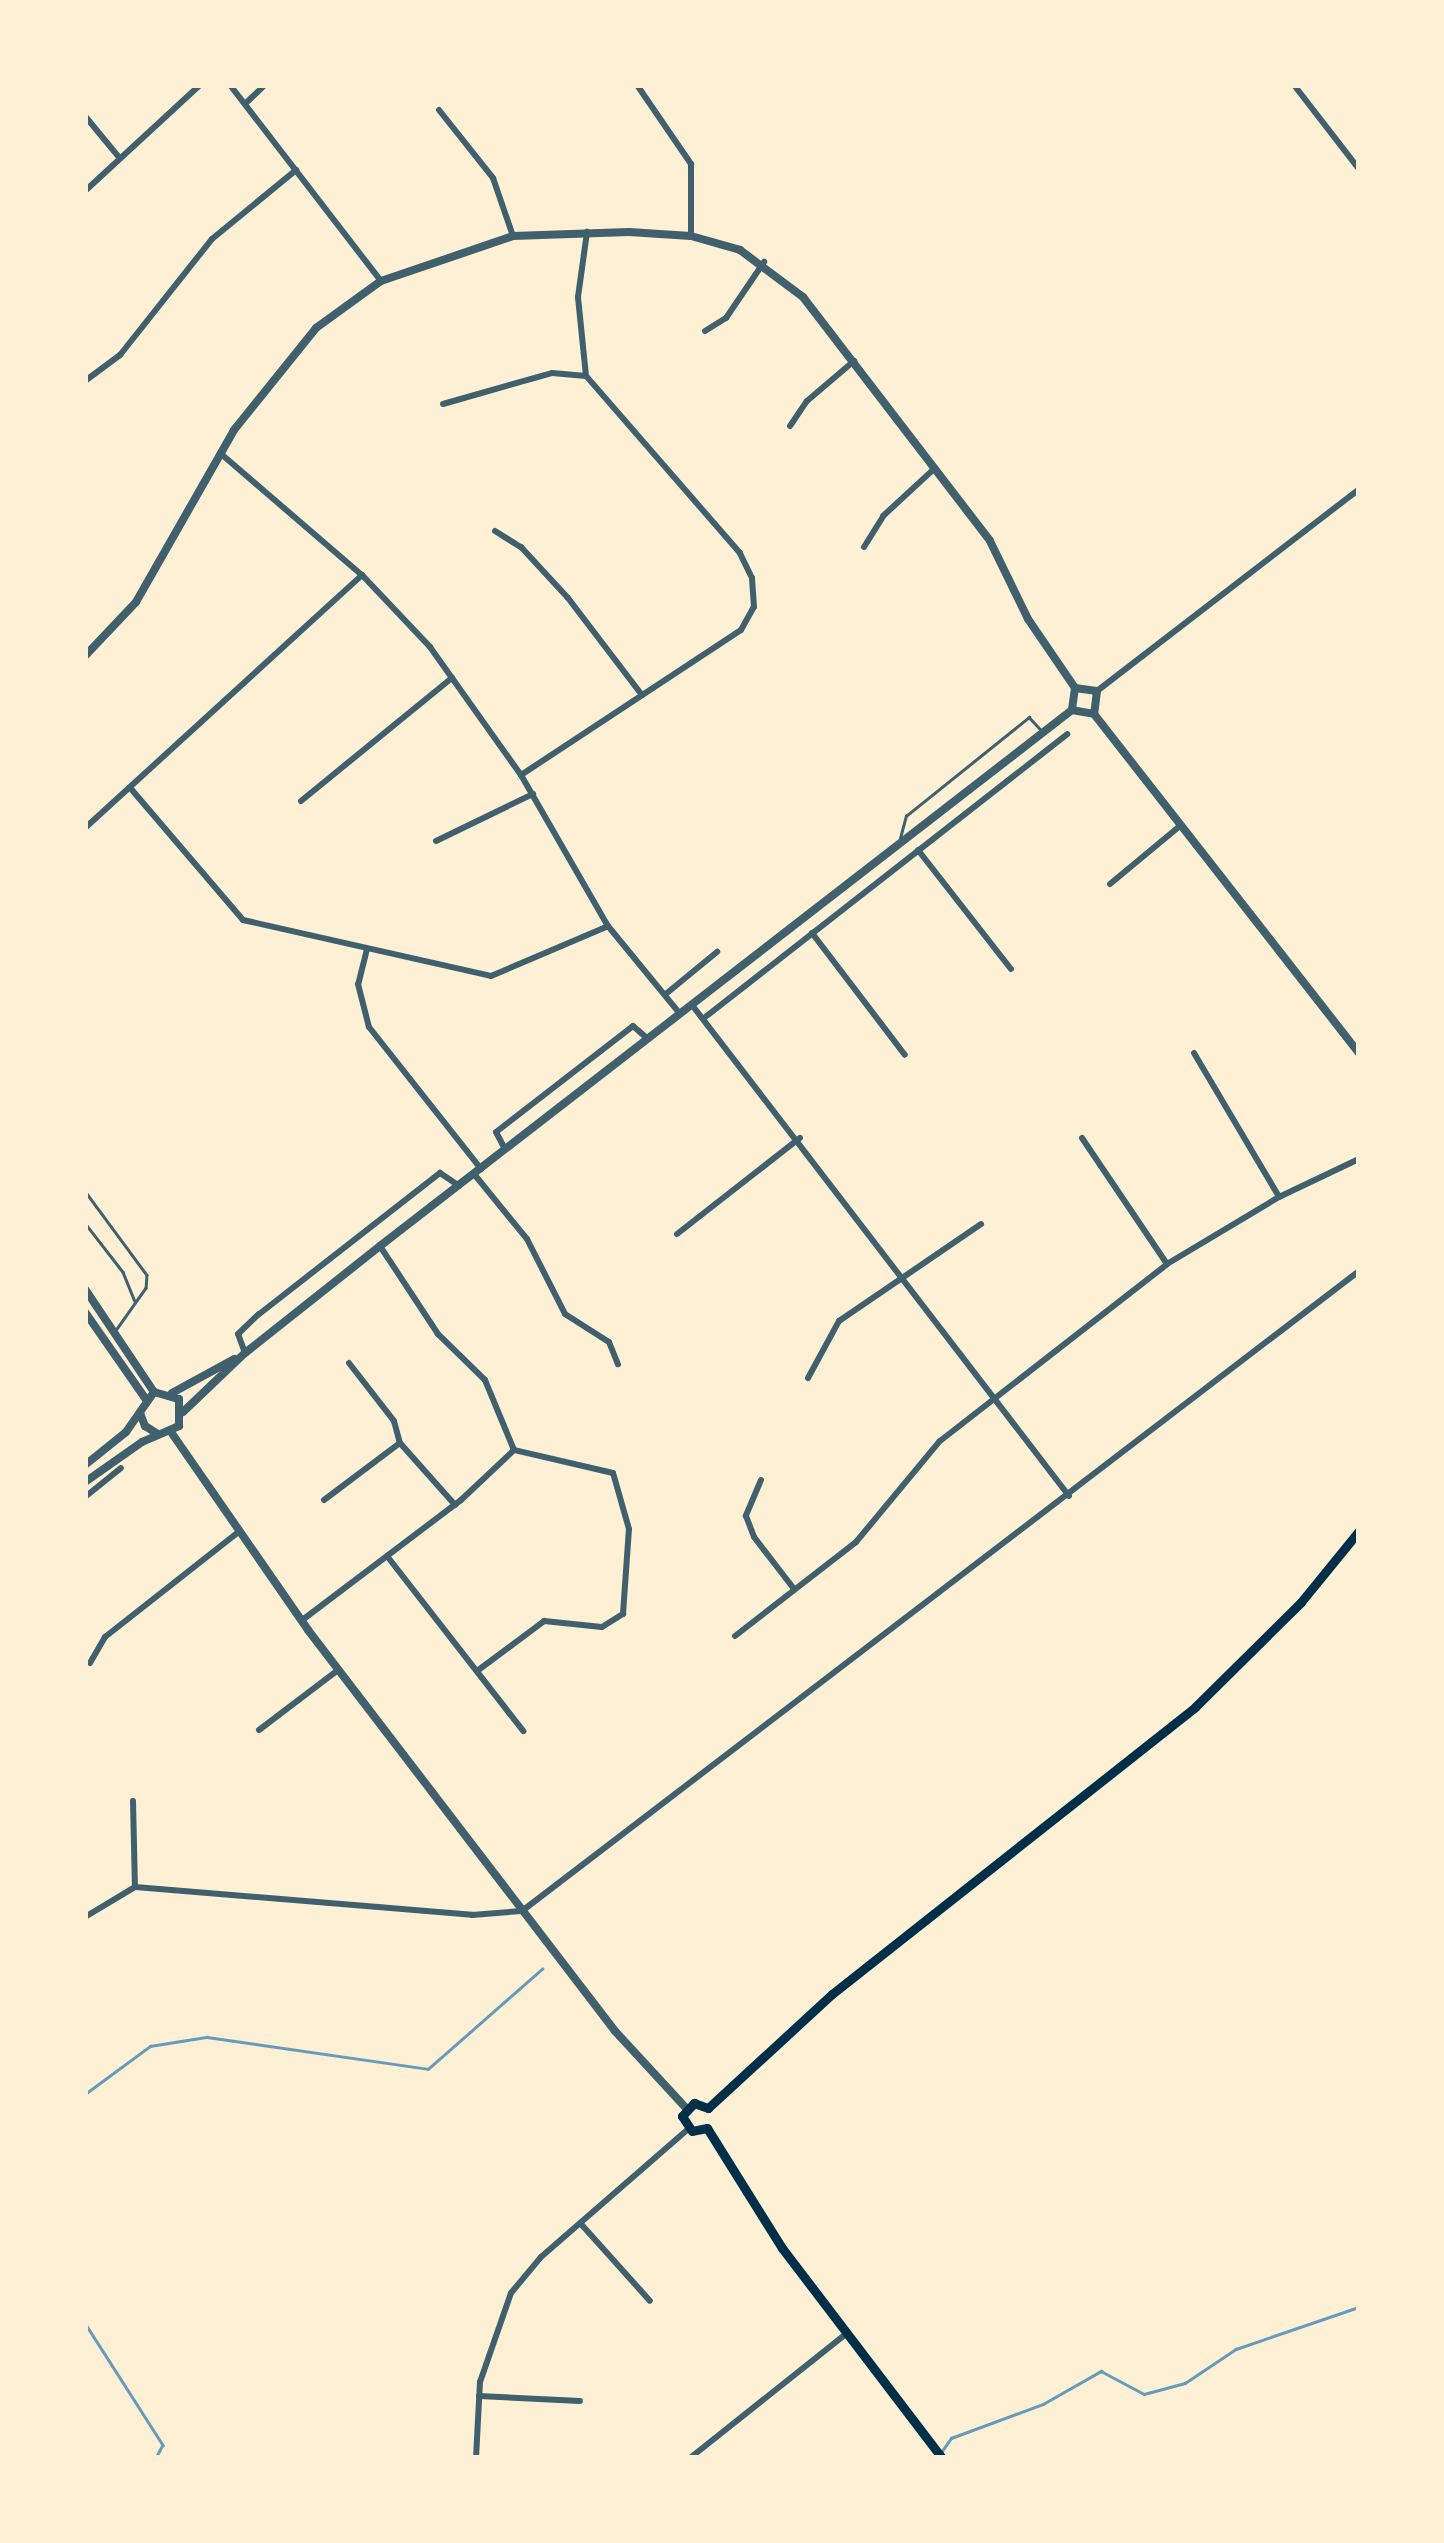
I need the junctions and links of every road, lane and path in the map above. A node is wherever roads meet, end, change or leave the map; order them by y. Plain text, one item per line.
1 (200, 85) edge
2 (230, 85) edge
3 (265, 85) edge
4 (637, 85) edge
5 (1294, 85) edge
6 (245, 104) junction
7 (439, 110) dead end
8 (85, 116) edge
9 (118, 156) junction
10 (1359, 169) edge
11 (296, 170) junction
12 (85, 191) edge
13 (587, 232) junction
14 (512, 236) junction
15 (691, 236) junction
16 (764, 262) junction
17 (381, 281) junction
18 (706, 331) dead end
19 (854, 361) junction
20 (586, 376) junction
21 (85, 381) edge
22 (443, 404) dead end
23 (790, 426) dead end
24 (220, 454) junction
25 (935, 468) junction
26 (1359, 489) edge
27 (496, 531) dead end
28 (864, 546) dead end
29 (362, 575) junction
30 (85, 656) edge
31 (452, 678) junction
32 (1075, 688) junction
33 (1097, 691) junction
34 (642, 695) junction
35 (1072, 710) junction
36 (1094, 714) junction
37 (1042, 732) junction
38 (1067, 734) dead end
39 (521, 775) junction
40 (132, 790) junction
41 (533, 794) junction
42 (301, 801) dead end
43 (1182, 824) junction
44 (85, 828) edge
45 (436, 841) dead end
46 (898, 844) junction
47 (918, 850) junction
48 (1110, 884) dead end
49 (608, 926) junction
50 (812, 933) junction
51 (367, 949) junction
52 (716, 952) dead end
53 (1011, 969) dead end
54 (667, 994) junction
55 (692, 1006) junction
56 (680, 1014) junction
57 (704, 1018) junction
58 (648, 1039) junction
59 (1194, 1053) dead end
60 (1359, 1053) edge
61 (905, 1055) dead end
62 (800, 1138) junction
63 (1082, 1138) dead end
64 (504, 1150) junction
65 (1359, 1158) edge
66 (478, 1171) junction
67 (459, 1186) junction
68 (85, 1190) edge
69 (1278, 1197) junction
70 (85, 1222) edge
71 (981, 1224) dead end
72 (677, 1234) dead end
73 (380, 1246) junction
74 (1167, 1264) junction
75 (1359, 1271) edge
76 (902, 1273) junction
77 (85, 1288) edge
78 (136, 1302) junction
79 (85, 1312) edge
80 (115, 1332) junction
81 (245, 1353) junction
82 (348, 1363) dead end
83 (618, 1364) dead end
84 (808, 1378) dead end
85 (154, 1392) junction
86 (172, 1393) junction
87 (144, 1398) junction
88 (1000, 1400) junction
89 (140, 1412) junction
90 (184, 1412) junction
91 (171, 1432) junction
92 (158, 1434) junction
93 (400, 1443) junction
94 (514, 1450) junction
95 (85, 1465) edge
96 (122, 1468) dead end
97 (761, 1480) dead end
98 (85, 1482) edge
99 (1070, 1496) junction
100 (85, 1497) edge
101 (324, 1500) dead end
102 (455, 1505) junction
103 (1359, 1531) edge
104 (237, 1532) junction
105 (387, 1556) junction
106 (794, 1589) junction
107 (301, 1621) junction
108 (736, 1636) dead end
109 (90, 1663) dead end
110 (338, 1670) junction
111 (478, 1670) junction
112 (259, 1730) dead end
113 (523, 1731) dead end
114 (134, 1801) dead end
115 (135, 1887) junction
116 (522, 1911) junction
117 (85, 1917) edge
118 (686, 2108) junction
119 (708, 2108) junction
120 (707, 2128) junction
121 (688, 2129) junction
122 (581, 2224) junction
123 (650, 2301) dead end
124 (846, 2334) junction
125 (479, 2396) junction
126 (580, 2401) dead end
127 (476, 2458) edge
128 (690, 2458) edge
129 (942, 2458) edge

1 - 9 street
2 - 6 street
3 - 6 street
4 - 15 street
5 - 10 street
6 - 11 street
7 - 14 street
8 - 9 street
9 - 12 street
11 - 17 street
11 - 21 street
13 - 14 street
13 - 15 street
13 - 20 street
14 - 17 street
15 - 16 street
16 - 18 street
16 - 19 street
17 - 24 street
19 - 23 street
19 - 25 street
20 - 22 street
20 - 34 street
24 - 29 street
24 - 30 street
25 - 28 street
25 - 32 street
26 - 33 street
27 - 34 street
29 - 31 street
29 - 40 street
31 - 39 street
31 - 42 street
32 - 33 street
32 - 35 street
33 - 36 street
34 - 39 street
35 - 36 street
35 - 37 street
36 - 43 street
37 - 46 street
37 - 46 lane
38 - 47 street
39 - 41 street
40 - 44 street
40 - 51 street
41 - 45 street
41 - 49 street
43 - 48 street
43 - 60 street
46 - 55 street
47 - 50 street
47 - 53 street
49 - 51 street
49 - 54 street
50 - 57 street
50 - 61 street
51 - 66 street
52 - 54 street
54 - 56 street
55 - 56 street
55 - 57 street
56 - 58 street
57 - 62 street
58 - 64 street
58 - 64 street
59 - 69 street
62 - 72 street
62 - 76 street
63 - 74 street
64 - 66 street
65 - 69 street
66 - 67 street
66 - 83 street
67 - 73 street
67 - 81 street
68 - 78 lane
69 - 74 street
70 - 78 lane
71 - 76 street
73 - 81 street
73 - 94 street
74 - 88 street
75 - 99 street
76 - 84 street
76 - 88 street
77 - 80 street
78 - 80 lane
79 - 87 street
80 - 85 street
81 - 86 street
81 - 90 street
82 - 93 street
85 - 86 street
85 - 87 street
86 - 90 street
87 - 89 street
88 - 99 street
88 - 106 street
89 - 92 street
89 - 95 street
90 - 91 street
91 - 92 street
91 - 104 street
92 - 98 street
93 - 101 street
93 - 102 street
94 - 102 street
94 - 111 street
96 - 100 street
97 - 106 street
99 - 116 street
102 - 105 street
103 - 119 main road
104 - 107 street
104 - 109 street
105 - 107 street
105 - 111 street
106 - 108 street
107 - 110 street
110 - 112 street
110 - 116 street
111 - 113 street
114 - 115 street
115 - 116 street
115 - 117 street
116 - 118 street
118 - 119 main road
118 - 121 main road
119 - 120 main road
120 - 121 main road
120 - 124 main road
121 - 122 street
122 - 123 street
122 - 125 street
124 - 128 street
124 - 129 main road
125 - 126 street
125 - 127 street

